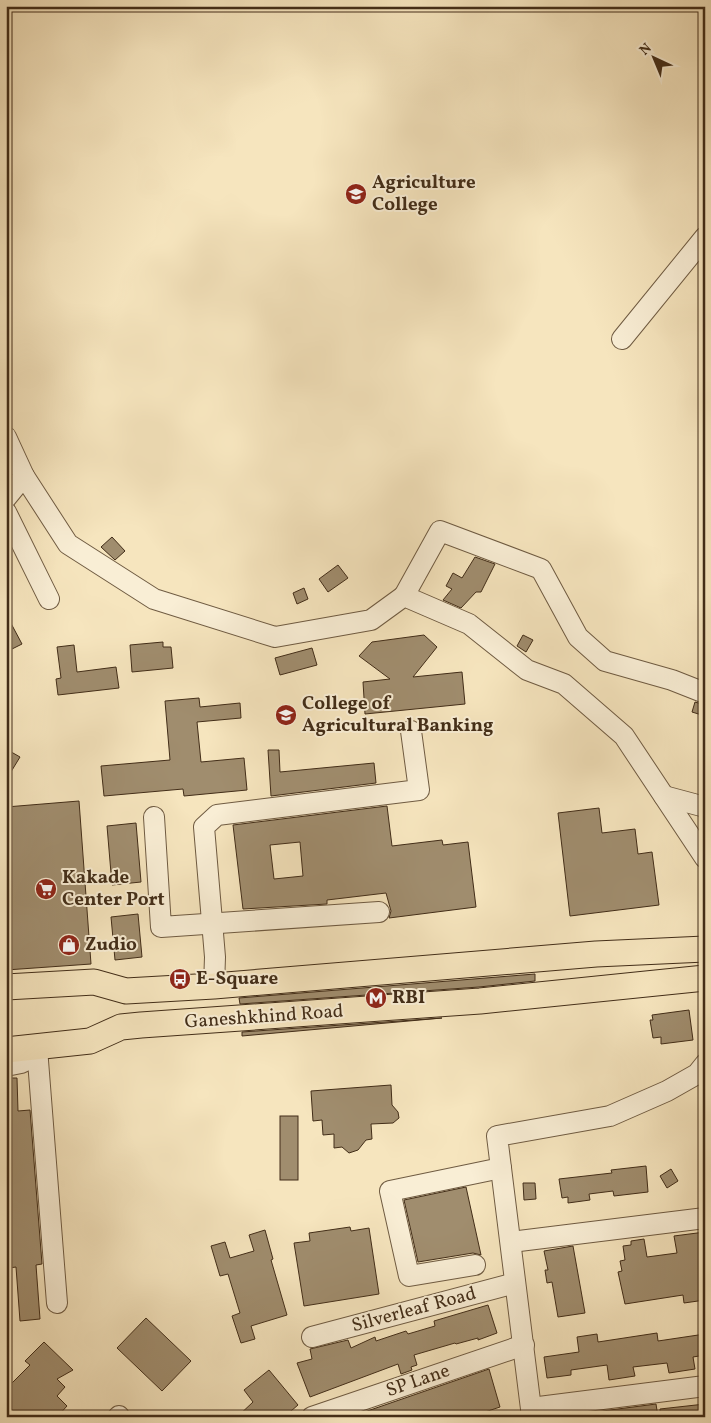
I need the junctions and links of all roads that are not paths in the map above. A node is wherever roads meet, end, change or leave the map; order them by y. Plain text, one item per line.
1 (705, 237) edge
2 (622, 338) dead end
3 (6, 437) edge
4 (24, 476) junction
5 (6, 498) edge
6 (6, 512) edge
7 (404, 596) junction
8 (49, 599) dead end
9 (705, 693) edge
10 (411, 731) dead end
11 (664, 796) junction
12 (705, 807) edge
13 (154, 817) dead end
14 (705, 858) edge
15 (379, 912) dead end
16 (212, 924) junction
17 (705, 949) edge
18 (704, 982) edge
19 (214, 986) junction
20 (6, 987) edge
21 (126, 991) junction
22 (6, 1000) edge
23 (121, 1027) junction
24 (6, 1037) edge
25 (25, 1049) edge
26 (705, 1064) edge
27 (6, 1066) edge
28 (501, 1168) junction
29 (705, 1218) edge
30 (510, 1242) junction
31 (475, 1266) dead end
32 (516, 1282) junction
33 (57, 1303) dead end
34 (312, 1337) dead end
35 (524, 1345) junction
36 (705, 1386) edge
37 (532, 1412) edge
38 (312, 1417) edge

1 - 2 street
3 - 4 street
4 - 5 street
4 - 7 street
6 - 8 street
7 - 9 street
7 - 11 street
10 - 16 street
11 - 12 street
11 - 14 street
13 - 16 street
15 - 16 street
16 - 19 street
17 - 19 main road, Ganeshkhind Road
18 - 23 main road, Ganeshkhind Road
19 - 21 main road, Ganeshkhind Road
20 - 21 main road, Ganeshkhind Road
21 - 22 main road
23 - 24 main road
23 - 25 main road, Ganeshkhind Road
25 - 27 street
25 - 33 street
26 - 28 street
28 - 30 street
28 - 31 street
29 - 30 street
30 - 32 street
32 - 34 street, Silverleaf Road
32 - 35 street
35 - 37 street
35 - 38 street, SP Lane
36 - 37 street

